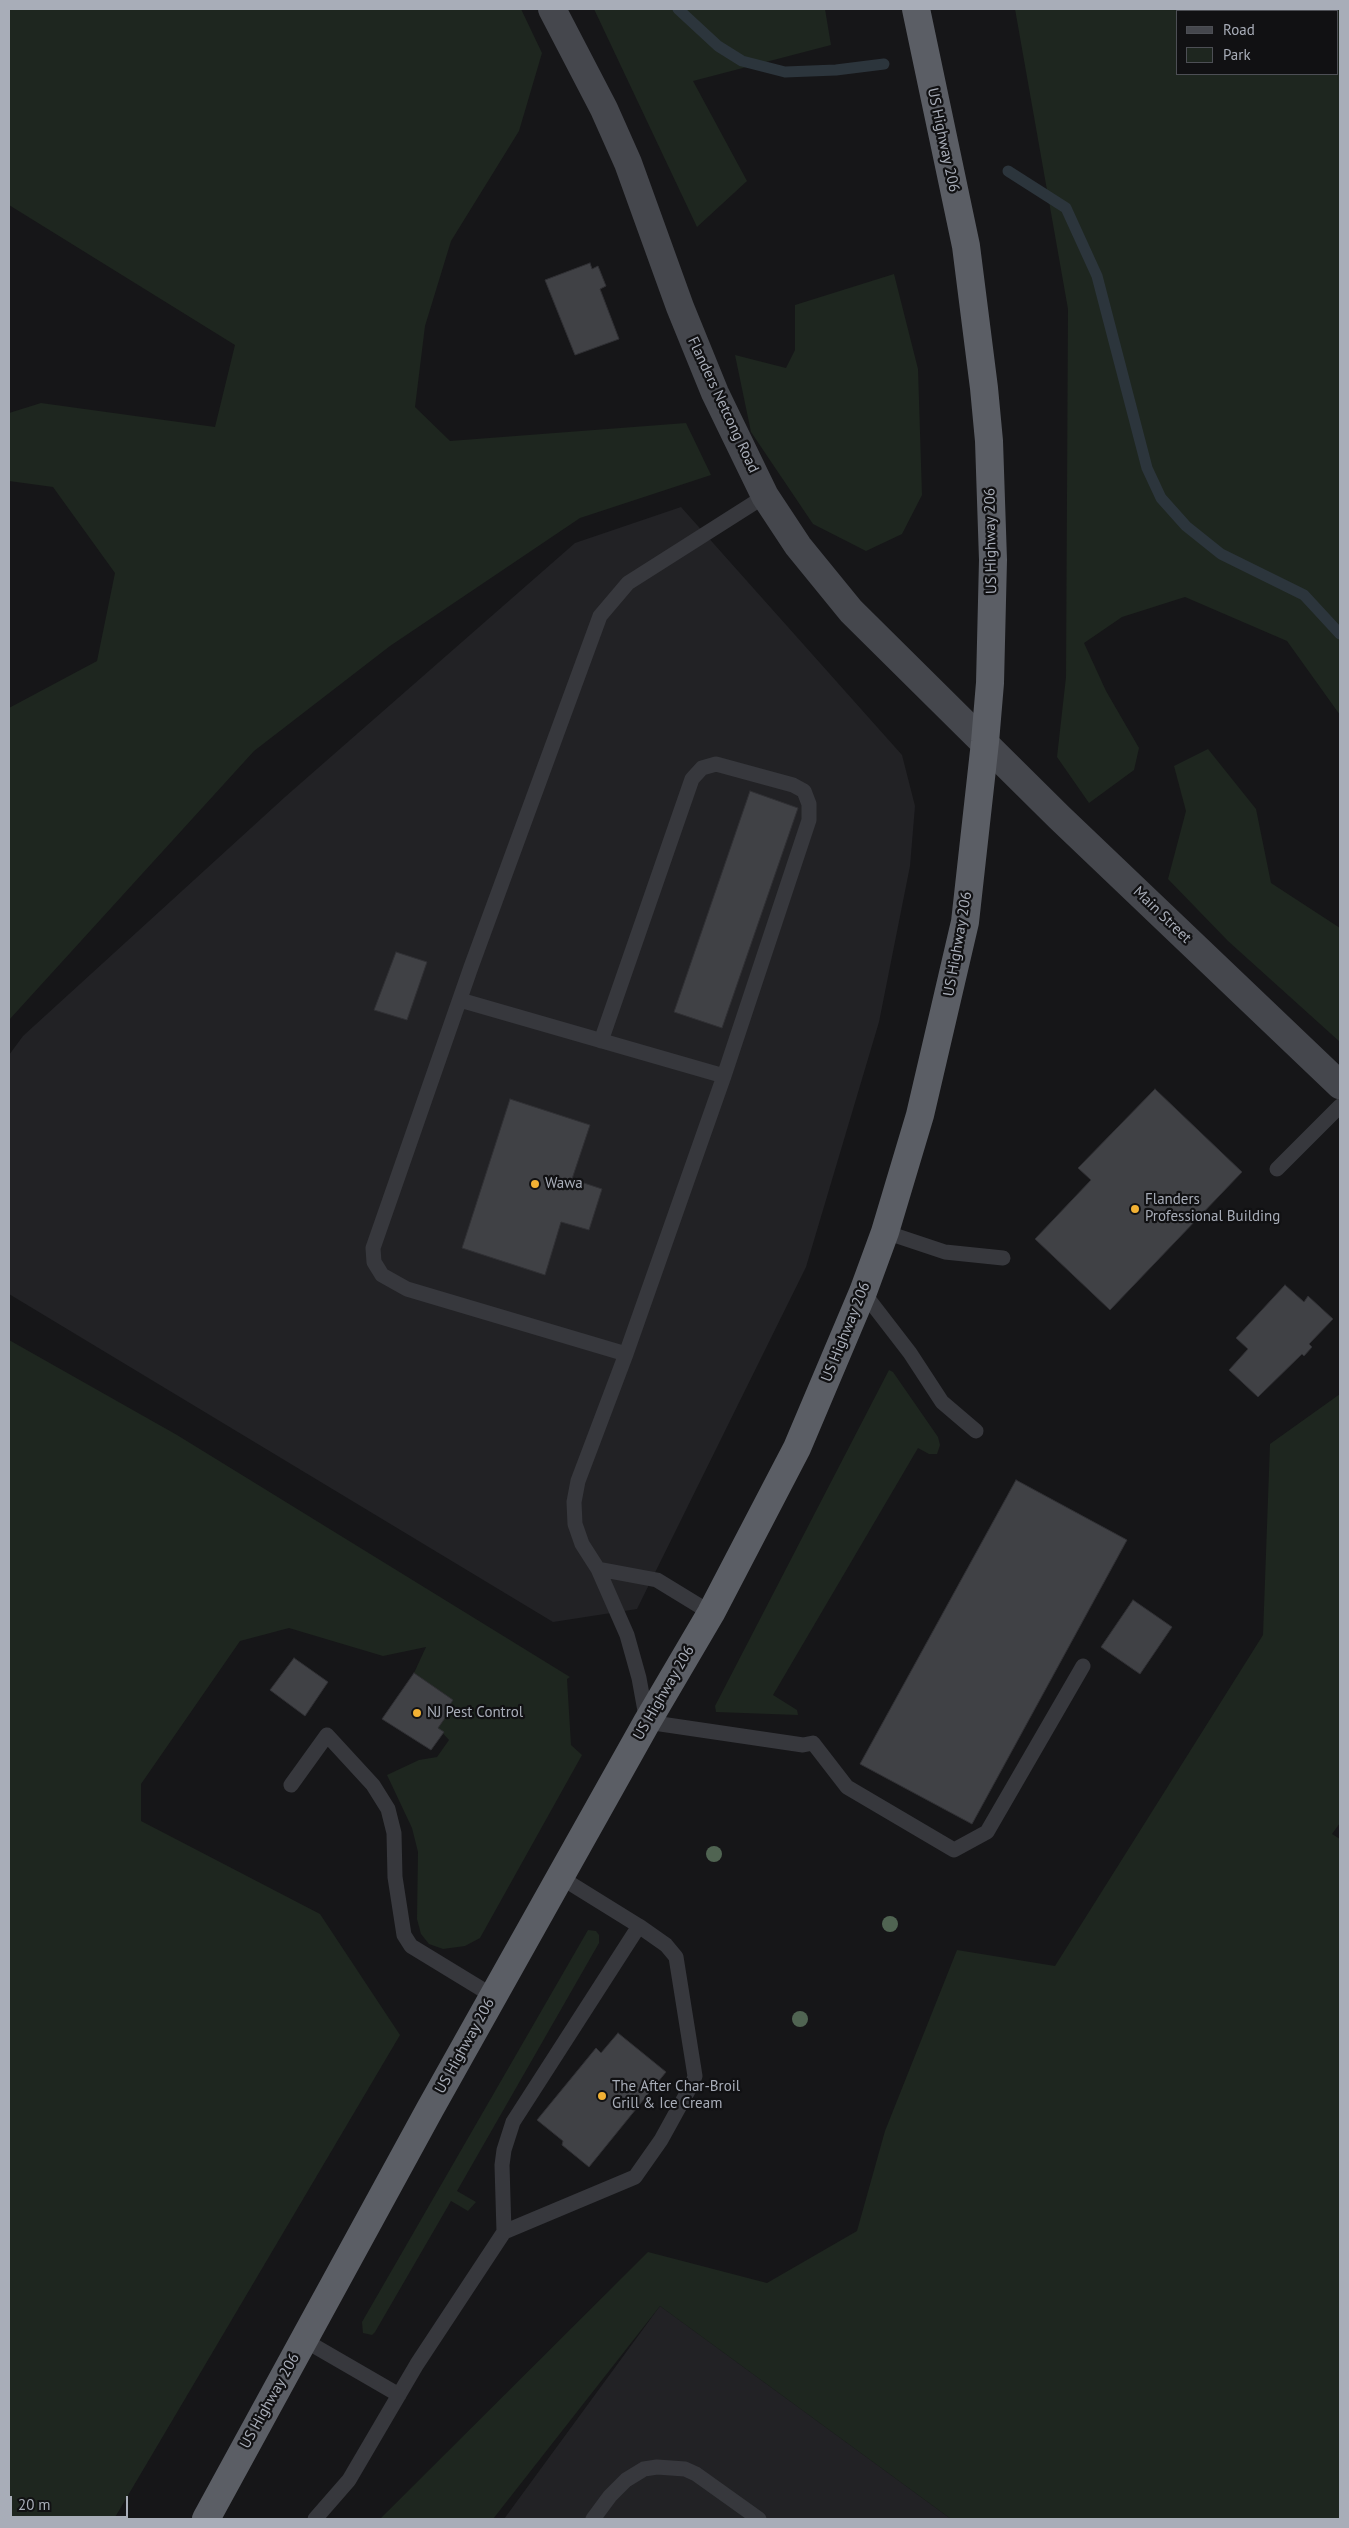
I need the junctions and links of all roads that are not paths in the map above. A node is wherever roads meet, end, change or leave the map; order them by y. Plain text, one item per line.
1 (552, 9) edge
2 (916, 9) edge
3 (764, 496) junction
4 (986, 742) junction
5 (460, 1000) junction
6 (601, 1040) junction
7 (724, 1076) junction
8 (1340, 1084) edge
9 (1340, 1106) edge
10 (1277, 1169) dead end
11 (885, 1232) junction
12 (1003, 1258) dead end
13 (863, 1292) junction
14 (626, 1354) junction
15 (976, 1431) dead end
16 (598, 1568) junction
17 (711, 1613) junction
18 (1083, 1666) dead end
19 (647, 1722) junction
20 (291, 1785) dead end
21 (560, 1877) junction
22 (639, 1926) junction
23 (493, 1996) junction
24 (504, 2232) junction
25 (304, 2340) junction
26 (399, 2395) junction
27 (206, 2519) edge
28 (315, 2519) edge
29 (593, 2519) edge
30 (759, 2519) edge

1 - 3 main road, Flanders Netcong Road
2 - 4 highway, US Highway 206
3 - 4 main road, Flanders Netcong Road
3 - 5 lane
4 - 8 main road, Main Street
4 - 11 highway, US Highway 206
5 - 6 lane
5 - 14 lane
6 - 7 lane
6 - 7 lane
7 - 14 lane
9 - 10 lane
11 - 12 lane
11 - 13 highway, US Highway 206
13 - 15 lane
13 - 17 highway, US Highway 206
14 - 16 lane
16 - 17 lane
16 - 19 lane
17 - 19 highway, US Highway 206
18 - 19 lane
19 - 21 highway, US Highway 206
20 - 23 lane
21 - 22 lane
21 - 23 highway, US Highway 206
22 - 24 lane
22 - 24 lane
23 - 25 highway, US Highway 206
24 - 26 lane
25 - 26 lane
25 - 27 highway, US Highway 206
26 - 28 lane
29 - 30 lane

